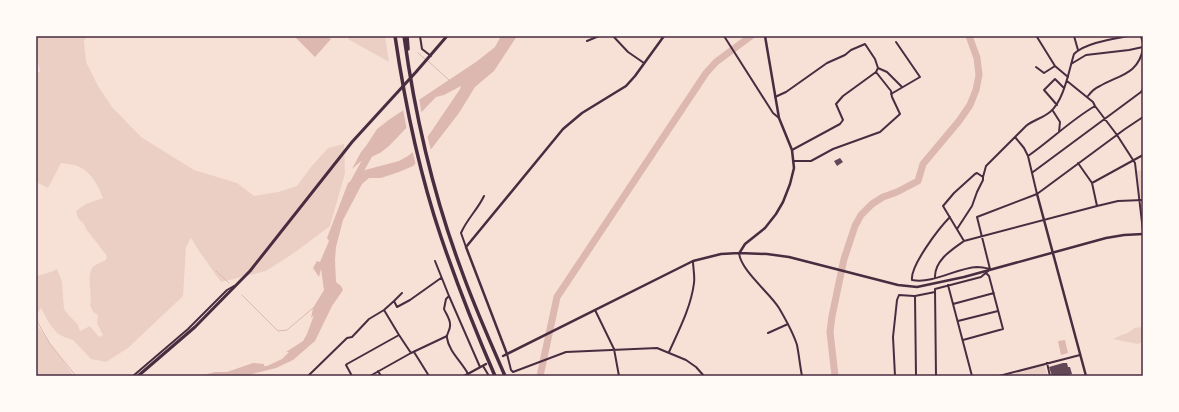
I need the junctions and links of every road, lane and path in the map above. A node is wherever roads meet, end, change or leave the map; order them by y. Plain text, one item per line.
1 (395, 36) edge
2 (404, 36) edge
3 (408, 36) edge
4 (420, 36) edge
5 (447, 36) edge
6 (599, 36) edge
7 (613, 36) edge
8 (664, 36) edge
9 (724, 36) edge
10 (765, 36) edge
11 (1074, 36) edge
12 (1128, 36) edge
13 (1141, 36) edge
14 (1037, 37) dead end
15 (587, 41) dead end
16 (896, 42) dead end
17 (1143, 46) edge
18 (1078, 50) junction
19 (429, 57) junction
20 (408, 63) junction
21 (644, 63) junction
22 (1071, 64) junction
23 (1055, 66) junction
24 (1036, 67) dead end
25 (878, 68) junction
26 (876, 72) junction
27 (1068, 77) junction
28 (1067, 81) junction
29 (902, 87) junction
30 (1064, 88) junction
31 (1143, 89) edge
32 (891, 94) junction
33 (1088, 96) junction
34 (775, 97) junction
35 (1057, 104) junction
36 (1095, 106) junction
37 (1052, 110) junction
38 (1143, 117) edge
39 (779, 118) junction
40 (1104, 119) junction
41 (1059, 132) junction
42 (1117, 135) junction
43 (1015, 137) junction
44 (792, 150) junction
45 (1143, 155) edge
46 (1028, 156) junction
47 (1133, 160) junction
48 (794, 161) junction
49 (1078, 163) junction
50 (1033, 172) junction
51 (982, 177) junction
52 (1092, 183) junction
53 (1037, 194) junction
54 (484, 196) dead end
55 (1139, 200) junction
56 (1143, 200) edge
57 (1097, 206) junction
58 (950, 217) junction
59 (1044, 220) junction
60 (957, 229) junction
61 (1143, 231) edge
62 (1143, 234) edge
63 (981, 237) junction
64 (964, 241) junction
65 (466, 247) junction
66 (1053, 252) junction
67 (739, 253) junction
68 (435, 261) dead end
69 (693, 261) junction
70 (990, 269) junction
71 (986, 273) junction
72 (442, 278) junction
73 (935, 278) junction
74 (238, 283) junction
75 (948, 285) junction
76 (935, 292) junction
77 (402, 293) dead end
78 (994, 293) junction
79 (449, 296) junction
80 (915, 296) junction
81 (394, 301) junction
82 (953, 304) junction
83 (384, 310) junction
84 (594, 310) junction
85 (998, 311) junction
86 (958, 321) junction
87 (788, 324) junction
88 (768, 333) dead end
89 (399, 335) junction
90 (447, 336) junction
91 (963, 340) junction
92 (614, 349) junction
93 (414, 352) junction
94 (669, 352) junction
95 (411, 353) junction
96 (507, 354) junction
97 (1080, 355) junction
98 (503, 356) dead end
99 (1047, 363) junction
100 (483, 366) junction
101 (378, 372) junction
102 (468, 374) junction
103 (1011, 374) edge
104 (134, 376) edge
105 (138, 376) edge
106 (308, 376) edge
107 (352, 376) edge
108 (370, 376) edge
109 (381, 376) edge
110 (429, 376) edge
111 (464, 376) edge
112 (489, 376) edge
113 (495, 376) edge
114 (505, 376) edge
115 (619, 376) edge
116 (704, 376) edge
117 (802, 376) edge
118 (895, 376) edge
119 (916, 376) edge
120 (936, 376) edge
121 (972, 376) edge
122 (999, 376) edge
123 (1050, 376) edge
124 (1086, 376) edge

1 - 113 highway
2 - 20 highway
3 - 20 highway
4 - 19 street
5 - 19 main road
6 - 15 street
7 - 21 street
8 - 21 street
9 - 39 street
10 - 34 street
11 - 18 street
12 - 18 street
13 - 17 street
14 - 23 street
16 - 29 street
17 - 22 street
17 - 33 street
18 - 22 street
19 - 74 main road
20 - 114 highway
21 - 65 street
22 - 27 street
23 - 24 street
23 - 27 street
25 - 26 street
25 - 29 street
25 - 34 street
26 - 32 street
26 - 44 street
27 - 28 street
28 - 30 street
28 - 33 street
29 - 32 street
30 - 35 street
30 - 35 street
31 - 40 street
32 - 48 street
33 - 36 street
34 - 39 street
35 - 37 street
36 - 40 street
36 - 41 street
37 - 41 street
37 - 43 street
38 - 42 street
39 - 44 street
40 - 42 street
40 - 50 street
41 - 46 street
42 - 47 street
42 - 49 street
43 - 46 street
43 - 51 street
44 - 48 street
45 - 47 street
46 - 50 street
47 - 52 street
47 - 55 street
48 - 67 street
49 - 52 street
49 - 53 street
50 - 53 street
51 - 58 street
51 - 60 street
52 - 57 street
53 - 59 street
53 - 63 street
54 - 65 street
55 - 56 street
55 - 57 street
55 - 61 street
57 - 59 street
58 - 60 street
58 - 73 street
59 - 63 street
59 - 66 street
60 - 64 street
62 - 66 street
63 - 64 street
63 - 70 street
64 - 73 street
65 - 96 street
66 - 70 street
66 - 97 street
67 - 69 street
67 - 70 street
67 - 87 street
68 - 72 street
69 - 84 street
69 - 94 street
70 - 71 street
70 - 73 street
71 - 75 street
71 - 78 street
72 - 79 street
72 - 81 street
74 - 104 street
74 - 105 main road
75 - 76 street
75 - 82 street
76 - 80 street
76 - 120 street
77 - 81 street
78 - 82 street
78 - 85 street
79 - 90 street
79 - 100 street
80 - 118 street
80 - 119 street
81 - 83 street
82 - 86 street
83 - 89 street
83 - 106 street
84 - 92 street
84 - 96 street
85 - 86 street
85 - 91 street
86 - 91 street
87 - 88 street
87 - 117 street
89 - 95 street
89 - 107 street
90 - 93 street
90 - 102 street
91 - 121 street
92 - 94 street
92 - 96 street
92 - 115 street
93 - 95 street
93 - 110 street
94 - 116 street
95 - 101 street
96 - 98 street
97 - 99 street
97 - 124 street
99 - 103 street
99 - 123 street
100 - 102 street
100 - 112 street
101 - 108 street
101 - 109 street
102 - 111 street
103 - 122 street

